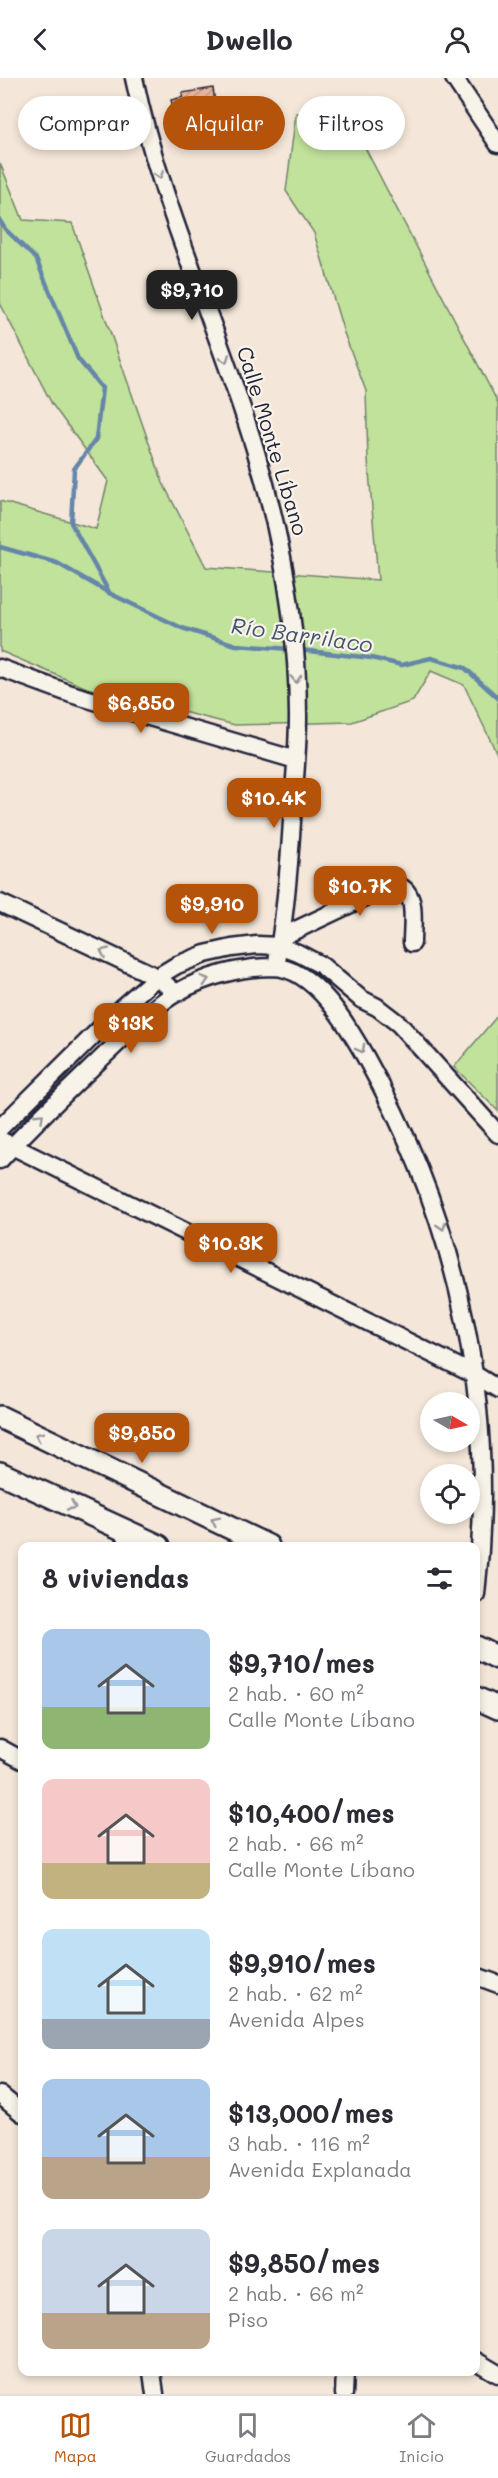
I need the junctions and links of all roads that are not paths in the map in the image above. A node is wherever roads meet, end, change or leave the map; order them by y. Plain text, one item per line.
1 (134, 78) edge
2 (454, 78) edge
3 (498, 144) edge
4 (0, 668) edge
5 (296, 760) junction
6 (0, 903) edge
7 (281, 942) junction
8 (412, 943) dead end
9 (276, 967) junction
10 (157, 977) junction
11 (176, 993) junction
12 (361, 999) junction
13 (339, 1014) junction
14 (0, 1128) edge
15 (498, 1134) edge
16 (6, 1144) edge
17 (0, 1160) edge
18 (477, 1376) junction
19 (498, 1389) edge
20 (0, 1417) edge
21 (0, 1473) edge
22 (127, 1539) edge
23 (260, 1542) edge
24 (480, 1553) edge
25 (480, 1649) edge
26 (498, 1658) edge
27 (480, 1700) edge
28 (498, 1708) edge
29 (0, 1749) edge
30 (18, 1758) edge
31 (480, 1977) edge
32 (498, 1984) edge
33 (0, 2095) edge
34 (18, 2110) edge
35 (480, 2363) edge
36 (498, 2374) edge
37 (153, 2376) edge
38 (345, 2376) edge
39 (155, 2394) edge
40 (344, 2394) edge

1 -> 5 street, Calle Monte Líbano
2 - 3 street
4 - 5 street
5 - 7 street, Calle Monte Líbano
10 -> 6 street
7 - 8 street
7 - 9 street, Calle Monte Líbano
7 - 10 street
7 - 12 street
11 -> 9 street
9 - 13 street
10 - 11 street
10 - 14 street
16 -> 11 street
12 - 13 street
12 - 15 street
13 -> 18 street
16 - 17 street
16 - 18 street
18 - 19 street
18 - 24 street
23 -> 20 main road
21 -> 22 main road
25 - 26 main road
27 - 28 main road
29 - 30 street
31 - 32 street
33 - 34 street
35 - 36 street
37 - 39 street
38 - 40 street

